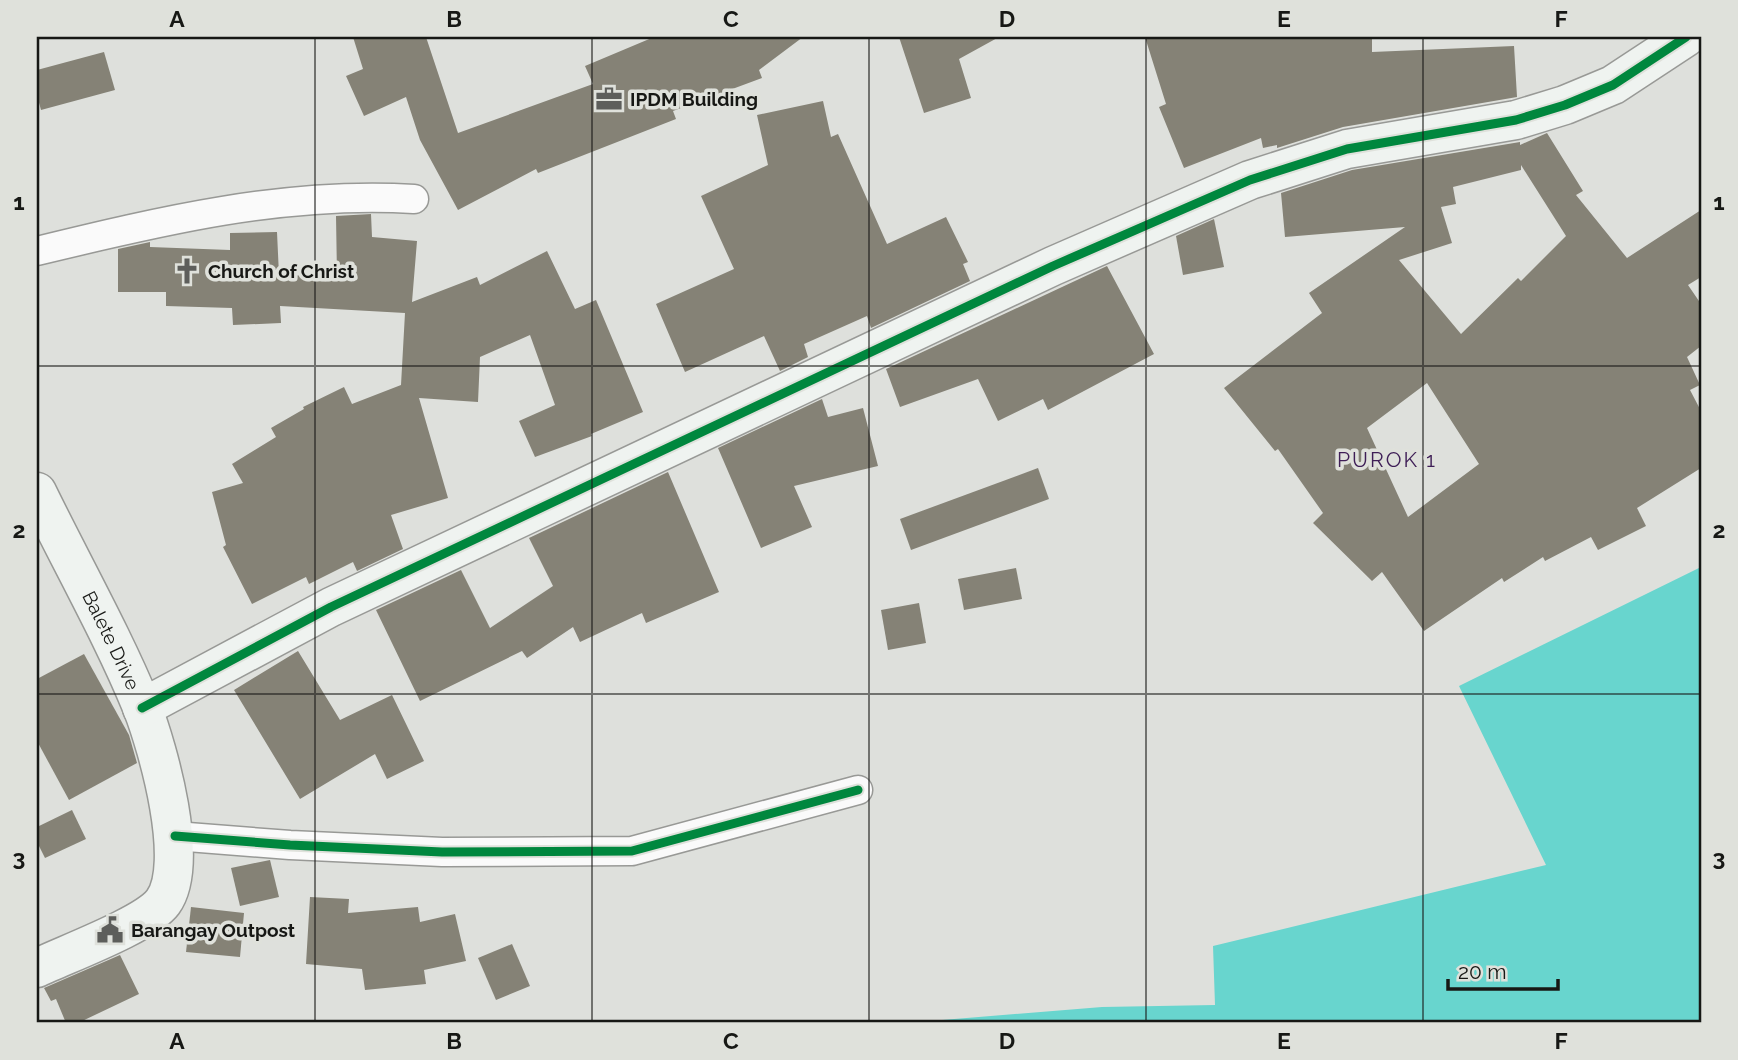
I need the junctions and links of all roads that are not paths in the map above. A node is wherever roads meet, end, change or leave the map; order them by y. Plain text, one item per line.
1 (1686, 37) edge
2 (414, 200) dead end
3 (37, 251) edge
4 (37, 492) edge
5 (142, 708) junction
6 (858, 790) dead end
7 (175, 836) junction
8 (37, 968) edge

1 - 5 street
2 - 3 street
4 - 5 street, Balete Drive
5 - 7 street, Balete Drive
6 - 7 street
7 - 8 street, Balete Drive

